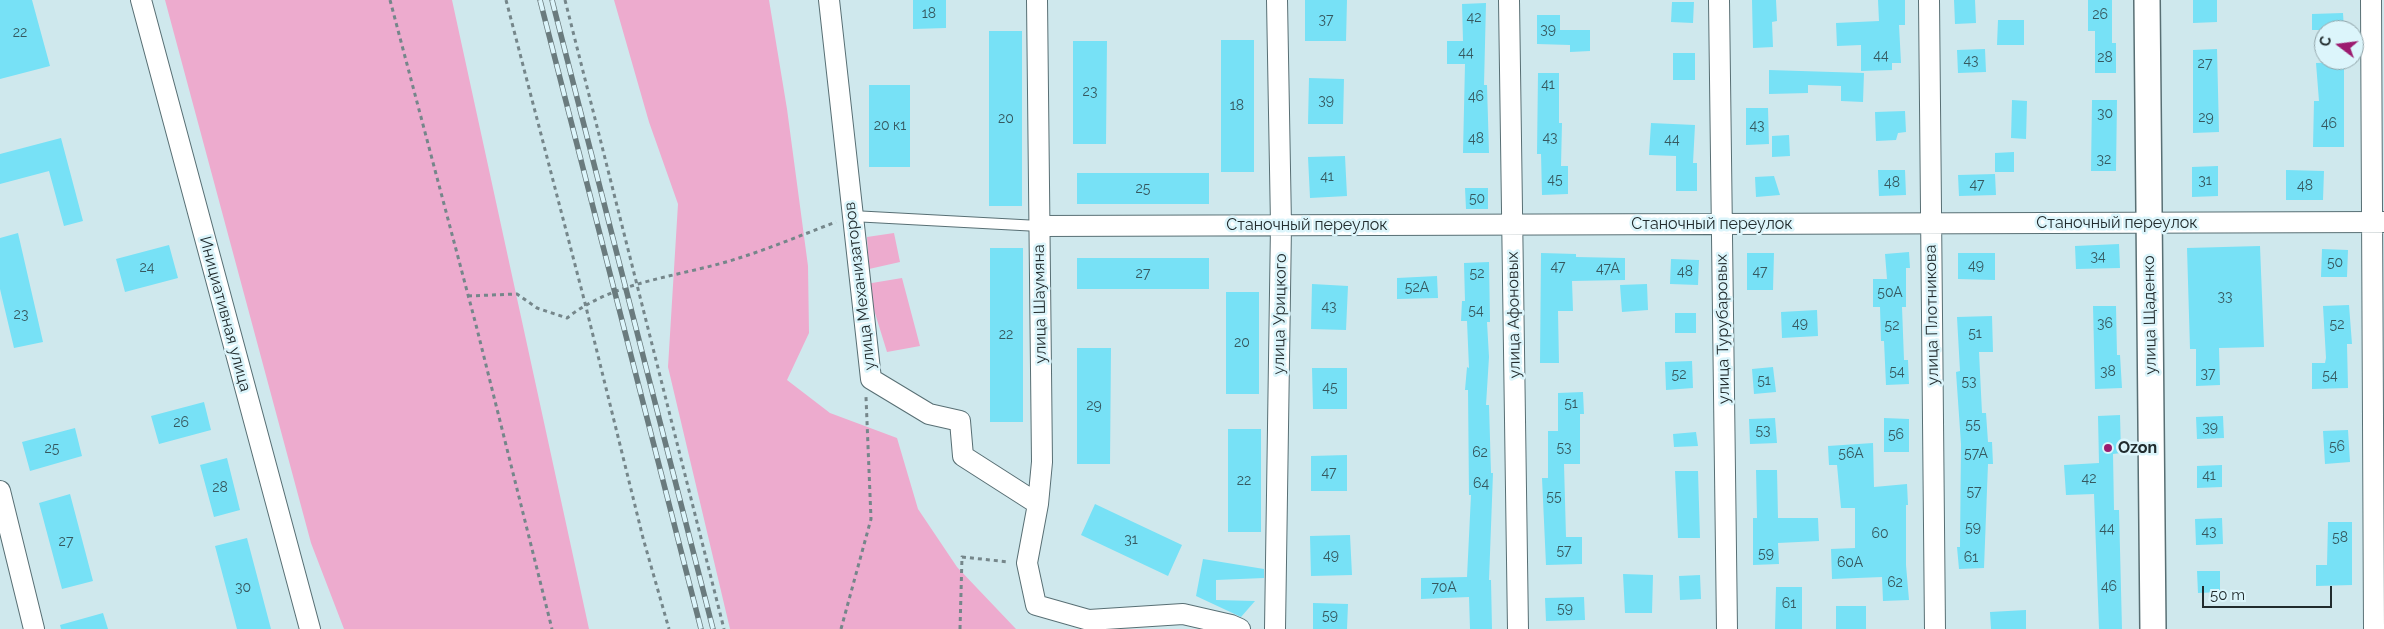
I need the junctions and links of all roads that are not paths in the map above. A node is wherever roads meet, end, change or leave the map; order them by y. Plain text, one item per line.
1 (141, 0) edge
2 (829, 0) edge
3 (1037, 0) edge
4 (1277, 0) edge
5 (1509, 0) edge
6 (1719, 0) edge
7 (1929, 0) edge
8 (2147, 0) edge
9 (2371, 0) edge
10 (852, 216) junction
11 (2378, 222) edge
12 (1931, 223) junction
13 (2149, 223) junction
14 (1722, 224) junction
15 (1512, 225) junction
16 (1040, 226) junction
17 (1281, 226) junction
18 (0, 491) edge
19 (1038, 504) junction
20 (34, 629) edge
21 (310, 629) edge
22 (1240, 629) edge
23 (1275, 629) edge
24 (1518, 629) edge
25 (1727, 629) edge
26 (1935, 629) edge
27 (2154, 629) edge
28 (2374, 629) edge

1 - 21 street, Инициативная улица
2 - 10 street, улица Механизаторов
3 - 16 street, улица Шаумяна
4 - 17 street, улица Урицкого
5 - 15 street, улица Афоновых
6 - 14 street, улица Турубаровых
7 - 12 street, улица Плотникова
8 - 13 street, улица Щаденко
9 - 11 street
10 - 16 lane
10 - 19 street, улица Механизаторов
11 - 13 street, Станочный переулок
11 - 28 street
12 - 13 street, Станочный переулок
12 - 14 street, Станочный переулок
12 - 26 street, улица Плотникова
13 - 27 street, улица Щаденко
14 - 15 street, Станочный переулок
14 - 25 street, улица Турубаровых
15 - 17 street, Станочный переулок
15 - 24 street, улица Афоновых
16 - 17 street, Станочный переулок
16 - 19 street, улица Шаумяна
17 - 23 street, улица Урицкого
18 - 20 street
19 - 22 street, улица Шаумяна

